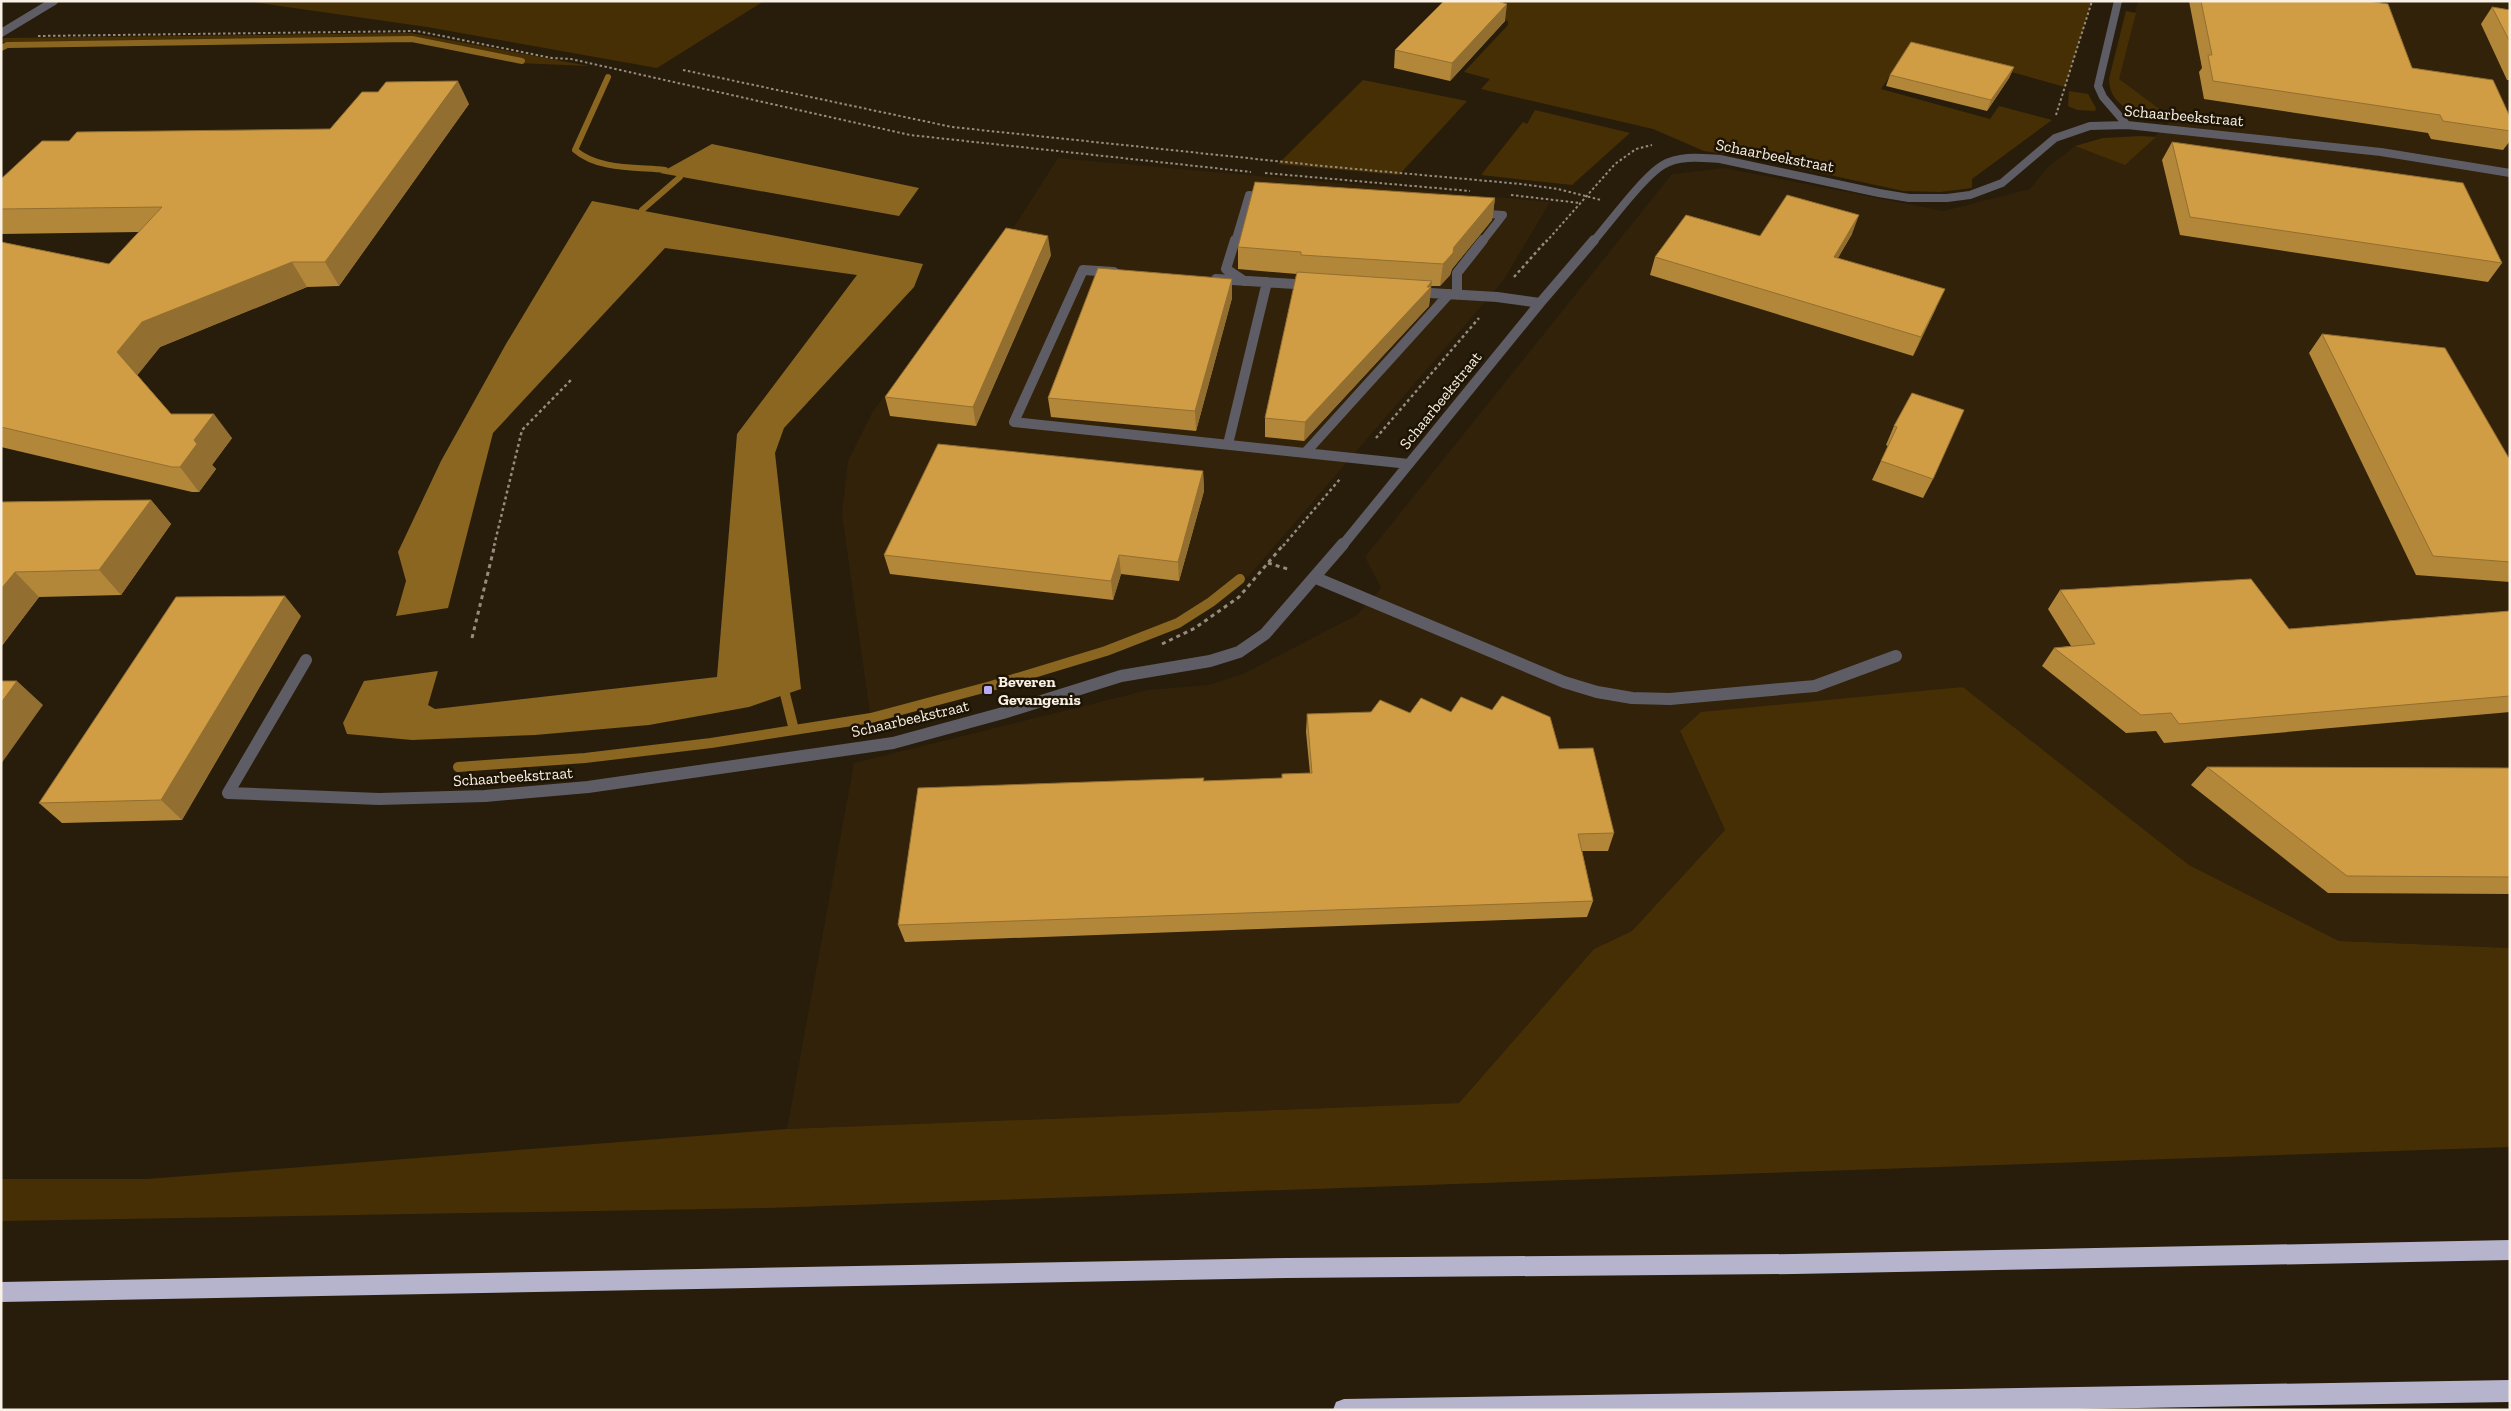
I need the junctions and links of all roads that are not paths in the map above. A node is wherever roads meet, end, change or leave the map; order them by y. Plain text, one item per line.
1 (54, 1) edge
2 (2118, 1) edge
3 (1, 33) edge
4 (2127, 125) junction
5 (2510, 173) edge
6 (1279, 198) edge
7 (1464, 212) edge
8 (1121, 273) edge
9 (1206, 278) edge
10 (1244, 281) junction
11 (1267, 282) junction
12 (1325, 286) edge
13 (1401, 291) edge
14 (1453, 294) junction
15 (1540, 303) junction
16 (1228, 444) junction
17 (1306, 452) junction
18 (1409, 464) junction
19 (1316, 578) junction
20 (1896, 656) dead end
21 (306, 660) dead end
22 (2510, 1250) edge
23 (1, 1292) edge
24 (2510, 1391) edge
25 (1344, 1410) edge

1 - 3 street
2 - 4 street
4 - 5 street, Schaarbeekstraat
4 - 15 street, Schaarbeekstraat
6 - 10 street
7 - 14 street
8 - 16 street
9 - 10 street
10 - 11 street
11 - 12 street
11 - 16 street
13 - 14 street
14 - 15 street
14 - 17 street
15 - 18 street, Schaarbeekstraat
16 - 17 street
17 - 18 street
18 - 19 street, Schaarbeekstraat
19 - 20 street
19 - 21 street, Schaarbeekstraat
22 - 23 highway
24 - 25 highway

